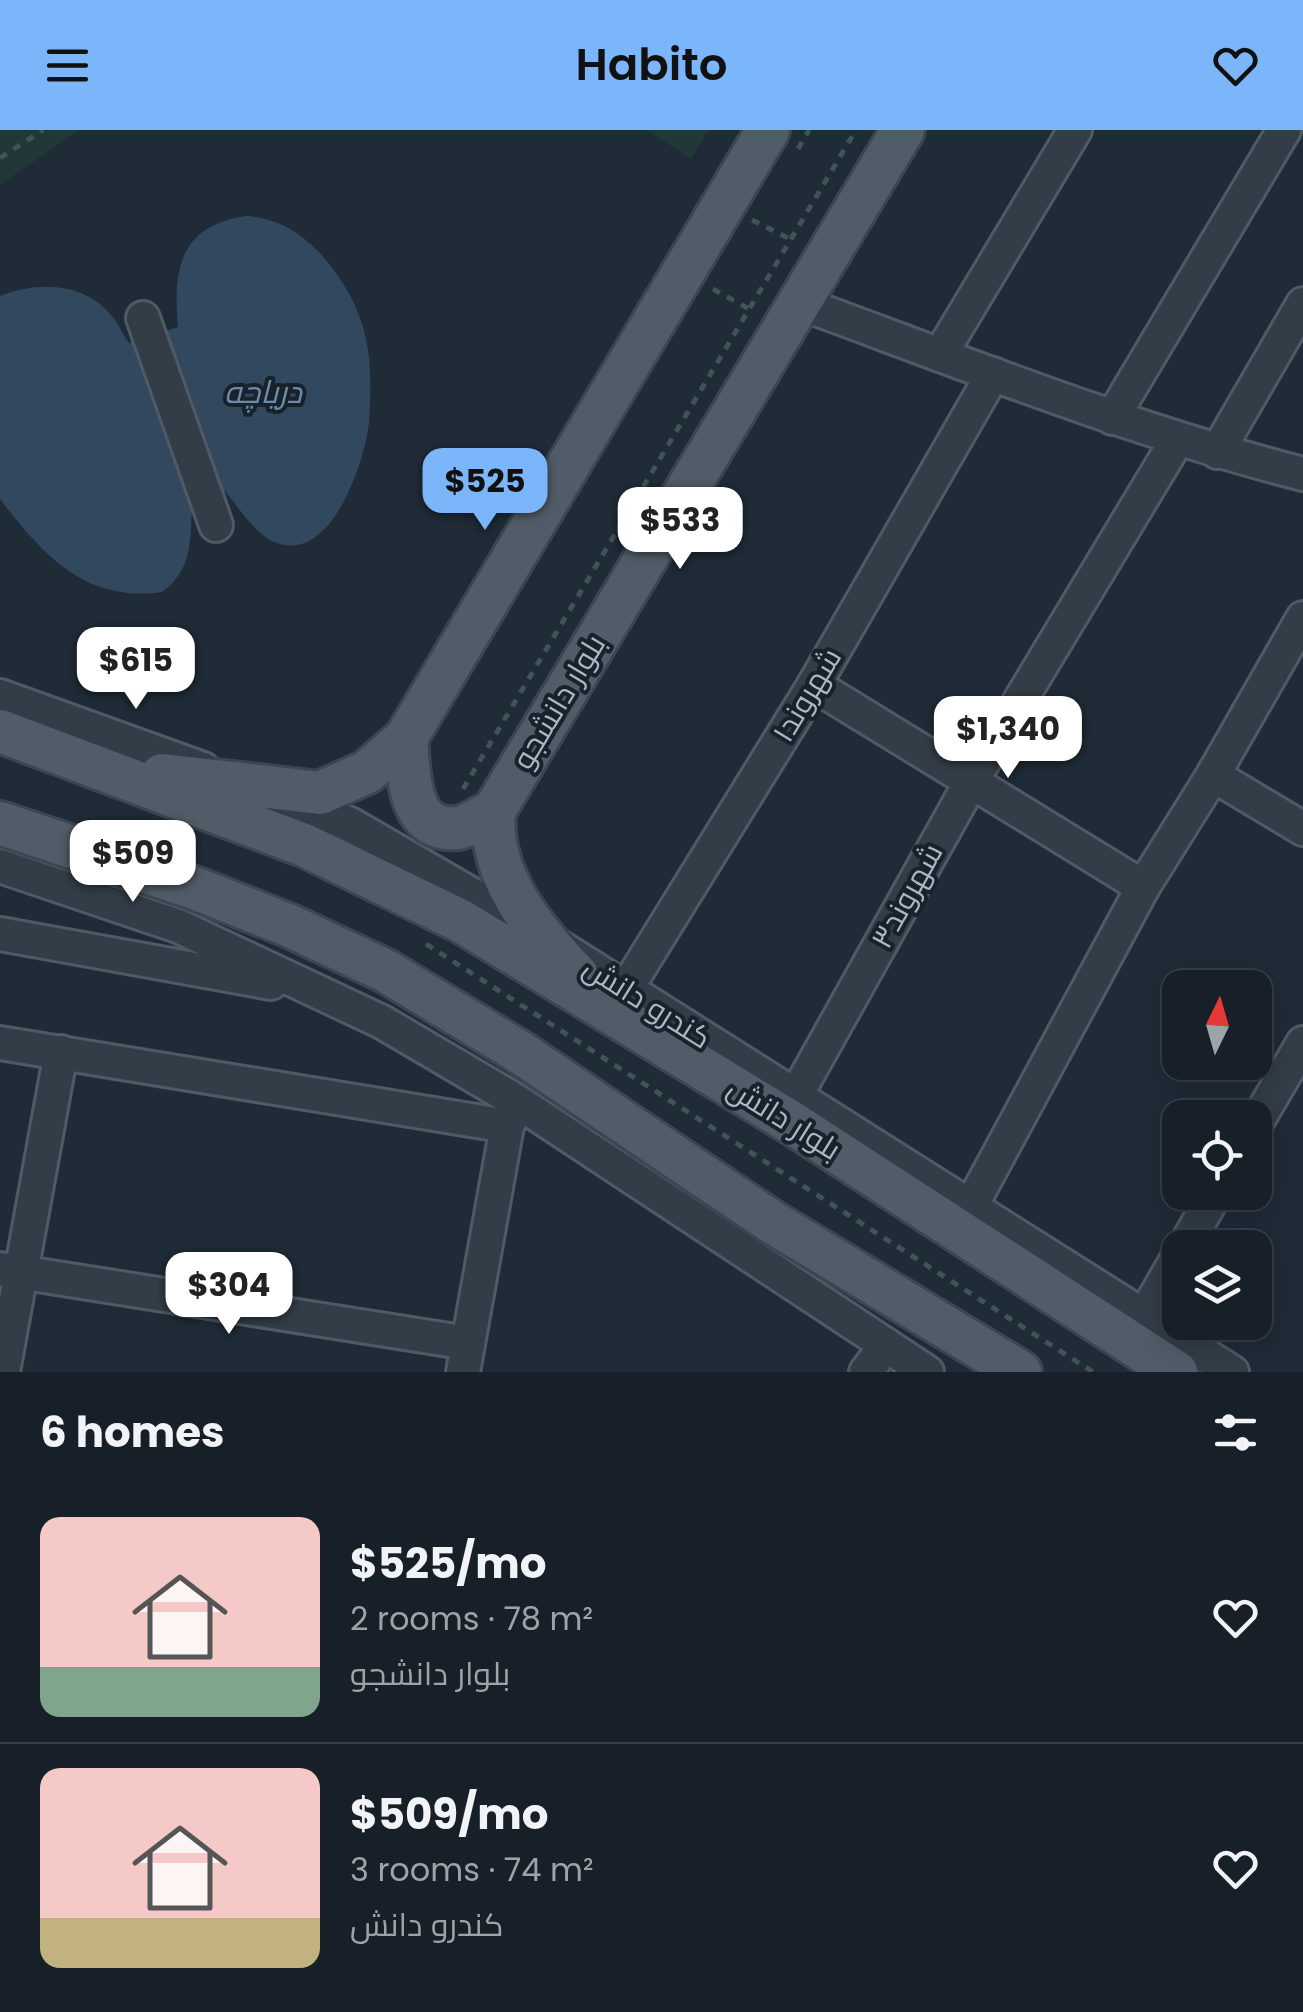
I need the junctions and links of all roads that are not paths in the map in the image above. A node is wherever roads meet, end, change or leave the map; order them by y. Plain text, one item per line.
1 (768, 130) edge
2 (903, 130) edge
3 (1076, 130) edge
4 (1284, 130) edge
5 (1303, 304) edge
6 (778, 314) junction
7 (143, 318) dead end
8 (940, 354) junction
9 (994, 374) junction
10 (1112, 418) junction
11 (1177, 440) junction
12 (1217, 452) junction
13 (1303, 474) edge
14 (216, 525) dead end
15 (1303, 618) edge
16 (814, 685) junction
17 (11, 717) edge
18 (406, 738) junction
19 (112, 774) junction
20 (1213, 775) junction
21 (971, 782) junction
22 (252, 787) junction
23 (494, 811) junction
24 (0, 823) edge
25 (1303, 829) edge
26 (0, 866) edge
27 (1143, 887) junction
28 (538, 933) junction
29 (0, 934) edge
30 (330, 996) junction
31 (619, 1001) junction
32 (0, 1043) edge
33 (1303, 1043) edge
34 (61, 1052) junction
35 (796, 1097) junction
36 (1270, 1100) edge
37 (512, 1114) junction
38 (971, 1206) junction
39 (760, 1238) junction
40 (10, 1270) edge
41 (1162, 1287) edge
42 (1131, 1342) edge
43 (886, 1345) junction
44 (465, 1357) edge
45 (3, 1372) edge
46 (866, 1372) edge
47 (926, 1372) edge
48 (1020, 1372) edge
49 (1176, 1372) edge
50 (1232, 1372) edge

1 - 18 main road
2 - 6 main road, بلوار دانشجو
3 - 8 street
4 - 10 street
5 - 12 street
6 - 8 street
6 - 23 main road, بلوار دانشجو
7 - 14 street
8 - 9 street
9 - 10 street
9 - 16 street, شهروند۱
10 - 11 street
11 - 12 street
11 - 21 street, شهروند۳
12 - 13 street
15 - 20 street
16 - 21 street
16 - 31 street, شهروند۱
17 - 19 main road, بلوار دانش
17 - 22 street
18 - 22 main road
18 - 23 main road
19 - 22 main road
19 - 31 main road, بلوار دانش
20 - 25 street
20 - 27 street
21 - 27 street
21 - 35 street, شهروند۳
22 - 28 street
23 - 28 main road
24 - 39 main road
26 - 30 street
27 - 38 street
28 - 31 main road
29 - 30 street
30 - 37 street
31 - 35 street, کندرو دانش
31 - 42 main road, بلوار دانش
32 - 34 street
33 - 36 street
34 - 37 street
34 - 40 street
35 - 38 street, کندرو دانش
37 - 39 street
37 - 44 street
38 - 42 street, کندرو دانش
39 - 43 street
39 - 48 main road
40 - 44 street
40 - 45 street
41 - 42 street
42 - 49 main road, بلوار دانش
42 - 50 street, کندرو دانش
43 - 46 street
43 - 47 street

